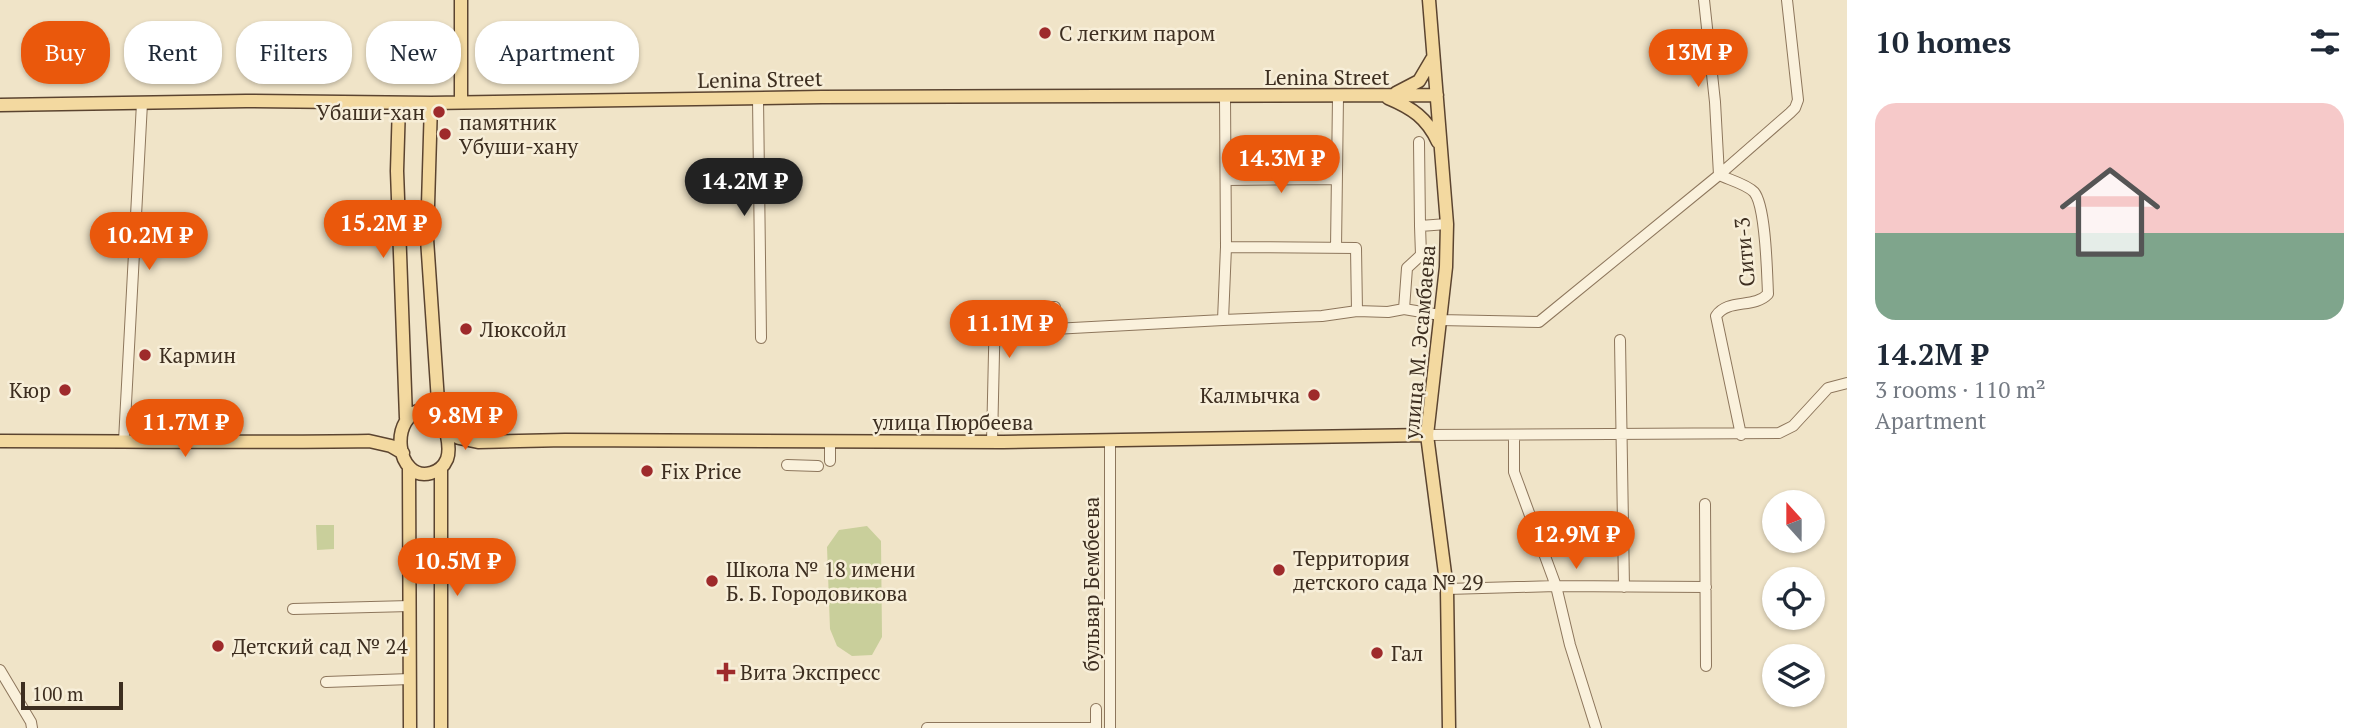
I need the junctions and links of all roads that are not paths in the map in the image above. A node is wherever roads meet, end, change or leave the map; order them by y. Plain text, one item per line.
1 (461, 0) edge
2 (1429, 0) edge
3 (1704, 0) edge
4 (1787, 0) edge
5 (1433, 55) junction
6 (1437, 95) junction
7 (1385, 96) junction
8 (1225, 97) junction
9 (1338, 97) junction
10 (758, 98) junction
11 (461, 102) junction
12 (142, 103) junction
13 (399, 103) junction
14 (431, 103) junction
15 (0, 105) edge
16 (1419, 142) dead end
17 (1441, 148) junction
18 (1719, 175) junction
19 (1335, 179) junction
20 (1226, 180) junction
21 (1447, 224) junction
22 (1420, 226) junction
23 (1226, 247) junction
24 (1336, 248) junction
25 (1055, 307) dead end
26 (1404, 309) junction
27 (1357, 311) junction
28 (1439, 317) junction
29 (1223, 320) junction
30 (995, 332) junction
31 (761, 338) dead end
32 (1620, 340) dead end
33 (1847, 383) edge
34 (439, 416) junction
35 (404, 424) junction
36 (445, 430) junction
37 (1427, 435) junction
38 (1622, 435) junction
39 (1741, 435) junction
40 (1514, 436) junction
41 (124, 440) junction
42 (0, 441) edge
43 (369, 441) junction
44 (830, 441) junction
45 (1110, 441) junction
46 (478, 442) junction
47 (992, 442) junction
48 (403, 453) junction
49 (448, 455) junction
50 (830, 461) dead end
51 (787, 466) dead end
52 (818, 466) dead end
53 (409, 468) junction
54 (441, 468) junction
55 (1706, 504) dead end
56 (1556, 586) junction
57 (1624, 587) junction
58 (1706, 587) junction
59 (1447, 589) junction
60 (410, 606) junction
61 (293, 610) dead end
62 (1706, 666) dead end
63 (0, 670) edge
64 (410, 679) junction
65 (326, 682) dead end
66 (1096, 709) dead end
67 (32, 728) edge
68 (411, 728) edge
69 (441, 728) edge
70 (927, 728) edge
71 (1110, 728) edge
72 (1449, 728) edge
73 (1596, 728) edge

1 - 11 main road
2 - 5 main road, улица М. Эсамбаева
3 - 18 street
4 - 18 street
5 - 6 main road, улица М. Эсамбаева
5 - 7 main road
6 - 7 main road, Lenina Street
6 - 17 main road, улица М. Эсамбаева
7 - 9 main road, Lenina Street
7 - 17 main road
8 - 9 main road, Lenina Street
8 - 10 main road, Lenina Street
8 - 20 street
9 - 19 street
10 - 11 main road, Lenina Street
10 - 31 street
11 - 14 main road, Lenina Street
12 - 13 main road, Lenina Street
12 - 15 main road, Lenina Street
12 - 41 street
13 - 14 main road, Lenina Street
13 - 35 main road
14 - 34 main road
16 - 22 street
17 - 21 main road, улица М. Эсамбаева
18 - 28 street
18 - 39 street, Сити-3
19 - 20 street
19 - 24 street
20 - 23 street
21 - 22 street
21 - 28 main road, улица М. Эсамбаева
22 - 26 street
23 - 24 street
23 - 29 street
24 - 27 street
25 - 30 street
26 - 27 street
26 - 28 street
27 - 29 street
28 - 37 main road, улица М. Эсамбаева
29 - 30 street
30 - 47 street
32 - 38 street
33 - 39 street
34 - 35 main road
34 - 36 main road
35 - 43 main road
35 - 48 main road
36 - 46 main road
36 - 49 main road
37 - 40 street
37 - 45 main road, улица Пюрбеева
37 - 59 main road, улица М. Эсамбаева
38 - 39 street
38 - 40 street
38 - 57 street
40 - 56 street
41 - 42 main road
41 - 43 main road
43 - 48 main road
44 - 46 main road, улица Пюрбеева
44 - 47 main road, улица Пюрбеева
44 - 50 street
45 - 47 main road, улица Пюрбеева
45 - 71 street, бульвар Бембеева
46 - 49 main road
48 - 53 main road
49 - 54 main road
51 - 52 street
53 - 54 main road
53 - 60 main road
54 - 69 main road
55 - 58 street
56 - 57 street
56 - 59 street
56 - 73 street
57 - 58 street
58 - 62 street
59 - 72 main road, улица М. Эсамбаева
60 - 61 street
60 - 64 main road
63 - 67 street
64 - 65 street
64 - 68 main road
66 - 70 street

